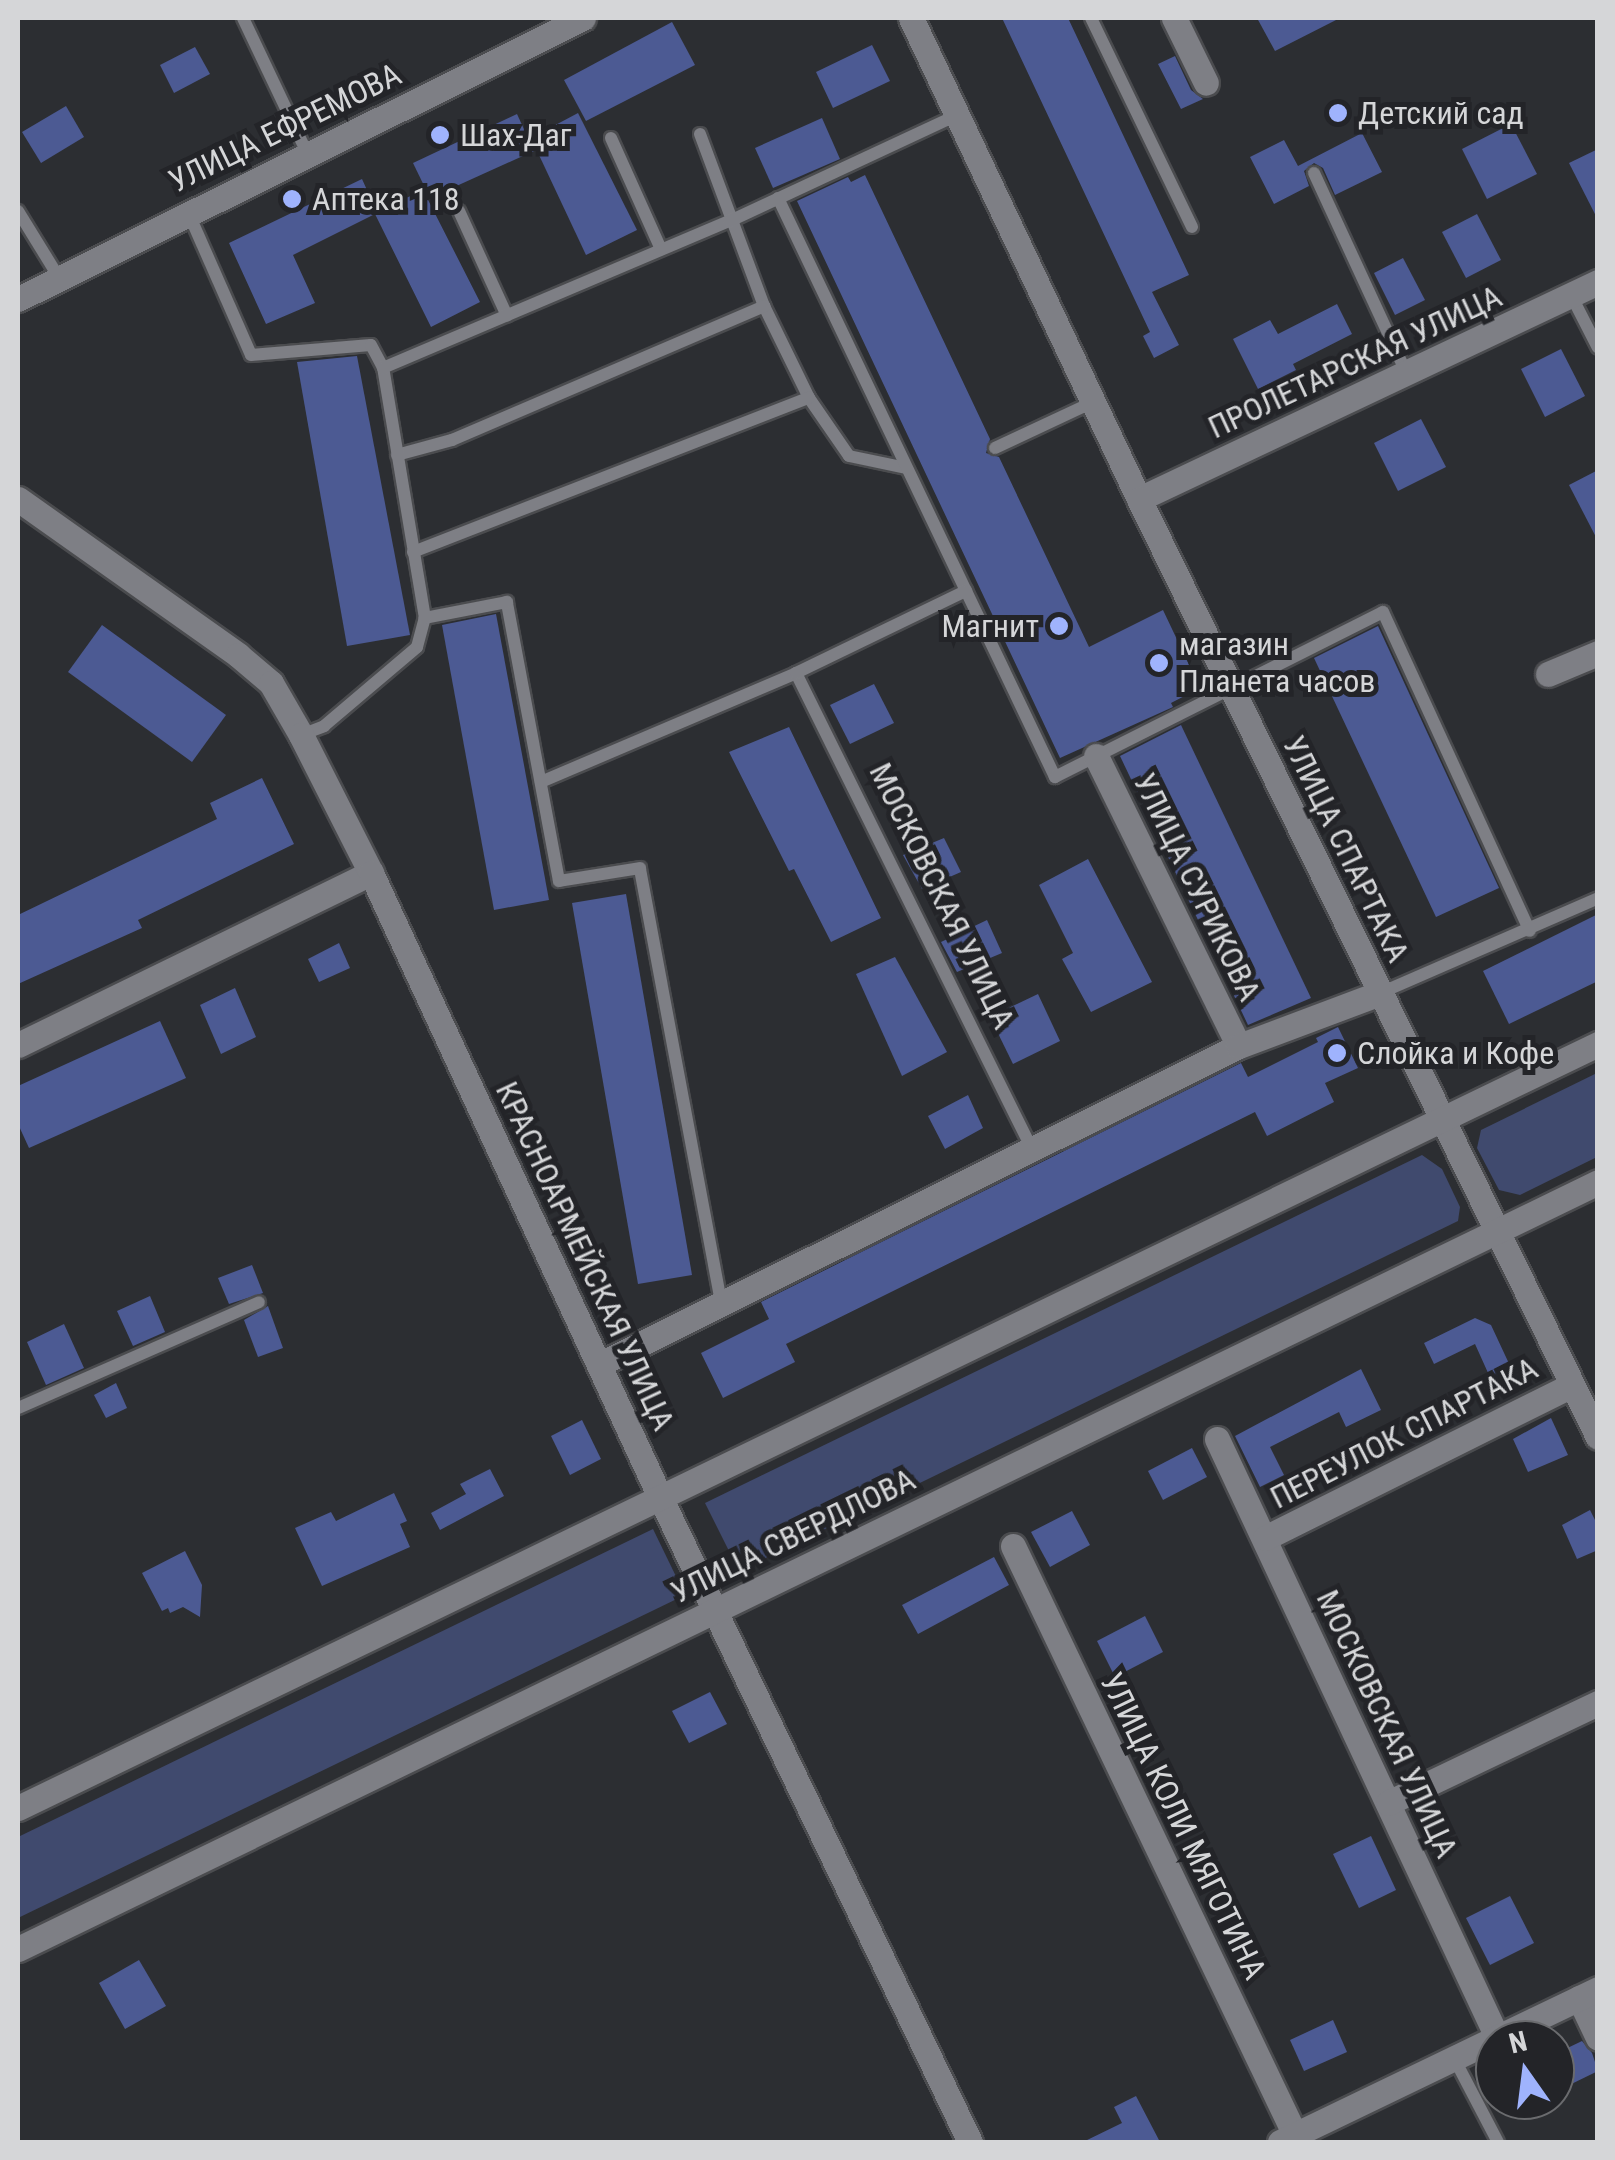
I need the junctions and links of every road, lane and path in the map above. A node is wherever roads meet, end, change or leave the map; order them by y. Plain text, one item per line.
1 (243, 18) edge
2 (583, 18) edge
3 (911, 18) edge
4 (1091, 18) edge
5 (1174, 18) edge
6 (1206, 83) dead end
7 (957, 116) junction
8 (700, 134) dead end
9 (611, 138) dead end
10 (307, 154) junction
11 (1314, 173) dead end
12 (778, 198) junction
13 (18, 211) edge
14 (459, 211) dead end
15 (188, 212) junction
16 (730, 220) junction
17 (1192, 226) dead end
18 (662, 249) junction
19 (58, 276) junction
20 (1598, 282) edge
21 (1572, 296) junction
22 (18, 300) edge
23 (764, 306) junction
24 (507, 316) junction
25 (1598, 348) edge
26 (383, 368) junction
27 (1407, 374) junction
28 (810, 398) junction
29 (1092, 402) junction
30 (995, 448) dead end
31 (397, 455) junction
32 (906, 468) junction
33 (18, 499) edge
34 (1139, 499) junction
35 (414, 552) junction
36 (966, 591) junction
37 (424, 618) junction
38 (1598, 653) edge
39 (796, 673) junction
40 (1548, 674) dead end
41 (1232, 688) junction
42 (302, 735) junction
43 (1096, 756) junction
44 (541, 782) junction
45 (372, 873) junction
46 (1598, 898) edge
47 (1530, 931) junction
48 (1380, 993) junction
49 (18, 1044) edge
50 (1598, 1044) edge
51 (1239, 1046) junction
52 (1442, 1119) junction
53 (1030, 1148) junction
54 (1598, 1182) edge
55 (1494, 1233) junction
56 (259, 1302) dead end
57 (721, 1302) junction
58 (600, 1364) junction
59 (1572, 1385) junction
60 (18, 1408) edge
61 (1598, 1437) edge
62 (1218, 1439) dead end
63 (660, 1497) junction
64 (1265, 1538) junction
65 (1012, 1546) dead end
66 (714, 1610) junction
67 (1598, 1703) edge
68 (1388, 1803) junction
69 (18, 1808) edge
70 (18, 1949) edge
71 (1588, 1994) edge
72 (1490, 2020) edge
73 (1534, 2020) edge
74 (1598, 2038) edge
75 (1475, 2048) edge
76 (1454, 2058) junction
77 (1288, 2139) edge
78 (970, 2142) edge
79 (1498, 2142) edge

1 - 10 lane
2 - 10 street, УЛИЦА ЕФРЕМОВА
3 - 7 street, УЛИЦА СПАРТАКА
4 - 17 lane
5 - 6 street
7 - 12 lane
7 - 29 street, УЛИЦА СПАРТАКА
8 - 16 lane
9 - 18 lane
10 - 15 street, УЛИЦА ЕФРЕМОВА
11 - 27 lane
12 - 16 lane
12 - 32 lane
13 - 19 lane
14 - 24 lane
15 - 19 street, УЛИЦА ЕФРЕМОВА
15 - 26 lane
16 - 18 lane
16 - 23 lane
18 - 24 lane
19 - 22 street, УЛИЦА ЕФРЕМОВА
20 - 21 street, ПРОЛЕТАРСКАЯ УЛИЦА
21 - 25 lane
21 - 27 street, ПРОЛЕТАРСКАЯ УЛИЦА
23 - 28 lane
23 - 31 lane
24 - 26 lane
26 - 31 lane
27 - 34 street, ПРОЛЕТАРСКАЯ УЛИЦА
28 - 32 lane
28 - 35 lane
29 - 30 lane
29 - 34 street, УЛИЦА СПАРТАКА
31 - 35 lane
32 - 36 lane
33 - 42 street, КРАСНОАРМЕЙСКАЯ УЛИЦА
34 - 41 street, УЛИЦА СПАРТАКА
35 - 37 lane
36 - 39 lane
36 - 43 lane
37 - 42 lane
37 - 44 lane
38 - 40 street
39 - 44 lane
39 - 53 lane, МОСКОВСКАЯ УЛИЦА
41 - 43 lane
41 - 47 lane
41 - 48 street, УЛИЦА СПАРТАКА
42 - 45 street, КРАСНОАРМЕЙСКАЯ УЛИЦА
43 - 51 street, УЛИЦА СУРИКОВА
44 - 57 lane
45 - 49 street
45 - 58 street, КРАСНОАРМЕЙСКАЯ УЛИЦА
46 - 47 lane
47 - 48 lane
48 - 51 street
48 - 52 street, УЛИЦА СПАРТАКА
50 - 52 street
51 - 53 street
52 - 55 street, УЛИЦА СПАРТАКА
52 - 63 street
53 - 57 street
54 - 55 street, УЛИЦА СВЕРДЛОВА
55 - 59 street, УЛИЦА СПАРТАКА
55 - 66 street, УЛИЦА СВЕРДЛОВА
56 - 60 lane
57 - 58 street
58 - 63 street, КРАСНОАРМЕЙСКАЯ УЛИЦА
59 - 61 street, УЛИЦА СПАРТАКА
59 - 64 street, ПЕРЕУЛОК СПАРТАКА
62 - 64 street, МОСКОВСКАЯ УЛИЦА
63 - 66 street, КРАСНОАРМЕЙСКАЯ УЛИЦА
63 - 69 street
64 - 68 street, МОСКОВСКАЯ УЛИЦА
65 - 77 street, УЛИЦА КОЛИ МЯГОТИНА
66 - 70 street, УЛИЦА СВЕРДЛОВА
66 - 78 street, КРАСНОАРМЕЙСКАЯ УЛИЦА
67 - 68 street
68 - 72 street, МОСКОВСКАЯ УЛИЦА
71 - 73 street
71 - 74 street
75 - 76 street
76 - 77 street
76 - 79 lane

